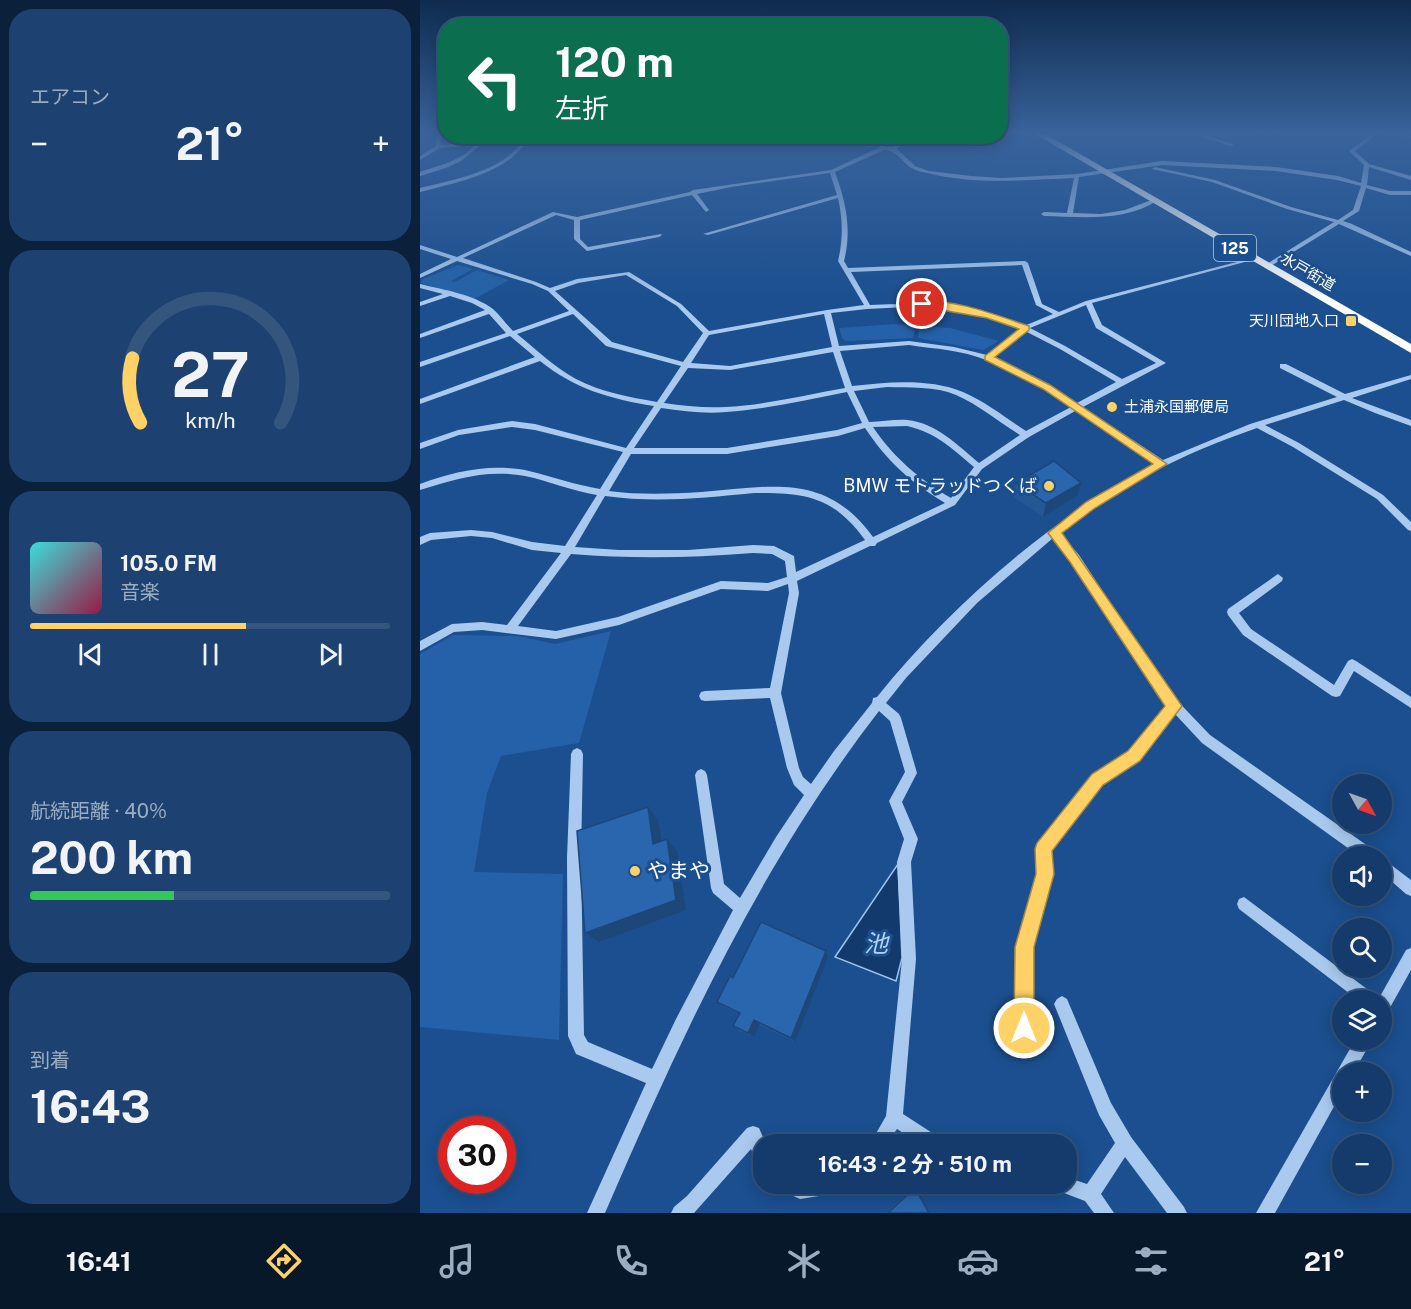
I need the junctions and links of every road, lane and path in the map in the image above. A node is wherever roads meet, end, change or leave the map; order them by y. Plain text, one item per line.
1 (722, 188) edge
2 (837, 188) edge
3 (1075, 188) edge
4 (1130, 188) edge
5 (1231, 188) edge
6 (1362, 188) edge
7 (1368, 188) edge
8 (693, 192) junction
9 (1411, 194) edge
10 (840, 196) junction
11 (1154, 201) junction
12 (706, 210) dead end
13 (1070, 213) junction
14 (1044, 214) dead end
15 (577, 219) junction
16 (1340, 222) junction
17 (706, 234) dead end
18 (659, 235) dead end
19 (420, 247) edge
20 (1411, 254) edge
21 (1254, 258) junction
22 (460, 259) junction
23 (1267, 266) junction
24 (846, 270) junction
25 (420, 276) edge
26 (420, 286) edge
27 (550, 290) junction
28 (449, 294) junction
29 (1088, 302) junction
30 (420, 304) edge
31 (868, 307) junction
32 (490, 311) junction
33 (573, 312) junction
34 (827, 313) junction
35 (1058, 314) junction
36 (1025, 328) junction
37 (511, 333) junction
38 (706, 333) junction
39 (420, 336) edge
40 (835, 349) junction
41 (1411, 349) edge
42 (540, 358) junction
43 (988, 358) junction
44 (420, 365) edge
45 (684, 365) junction
46 (1283, 366) dead end
47 (1411, 377) edge
48 (1122, 382) junction
49 (850, 388) junction
50 (1345, 399) junction
51 (420, 402) edge
52 (659, 403) junction
53 (1077, 406) junction
54 (1411, 423) edge
55 (865, 425) junction
56 (1260, 426) junction
57 (1026, 435) junction
58 (420, 446) edge
59 (628, 451) junction
60 (1162, 464) junction
61 (979, 467) junction
62 (420, 487) edge
63 (602, 493) junction
64 (952, 503) junction
65 (1411, 528) edge
66 (1054, 533) junction
67 (420, 541) edge
68 (872, 543) junction
69 (568, 550) junction
70 (1278, 578) dead end
71 (792, 579) junction
72 (511, 628) junction
73 (420, 646) edge
74 (775, 693) junction
75 (705, 696) dead end
76 (877, 702) junction
77 (1411, 703) edge
78 (1174, 706) junction
79 (577, 754) dead end
80 (701, 775) dead end
81 (812, 793) junction
82 (1356, 846) edge
83 (1392, 873) edge
84 (1411, 889) edge
85 (1244, 904) dead end
86 (741, 908) junction
87 (1410, 961) edge
88 (1357, 990) edge
89 (1392, 991) edge
90 (1062, 1004) dead end
91 (1024, 1028) dead end
92 (654, 1078) junction
93 (1332, 1095) edge
94 (894, 1118) junction
95 (753, 1134) edge
96 (884, 1134) edge
97 (919, 1134) edge
98 (1125, 1143) junction
99 (1077, 1189) edge
100 (1091, 1194) junction
101 (596, 1213) edge
102 (680, 1213) edge
103 (1106, 1213) edge
104 (1178, 1213) edge
105 (1265, 1213) edge

1 - 8 street
2 - 10 street
3 - 13 street
4 - 11 highway, 水戸街道 / 125
5 - 16 street
6 - 16 street
7 - 9 street
8 - 12 street
8 - 15 street
10 - 17 street
10 - 24 street
11 - 13 street
11 - 21 highway, 水戸街道 / 125
13 - 14 street
15 - 18 street
15 - 22 street
16 - 20 street
16 - 23 street
19 - 22 street
21 - 23 highway, 水戸街道 / 125
21 - 29 street
22 - 25 street
22 - 27 street
23 - 41 highway, 水戸街道 / 125
24 - 31 street
24 - 35 street
26 - 28 street
27 - 33 street
27 - 38 street
28 - 30 street
28 - 32 street
29 - 35 street
29 - 48 street
31 - 34 street
31 - 36 street
32 - 37 street
32 - 39 street
33 - 37 street
33 - 45 street
34 - 38 street
34 - 40 street
35 - 36 street
36 - 43 street
36 - 48 street
37 - 42 street
37 - 44 street
38 - 45 street
40 - 43 street
40 - 45 street
40 - 49 street
42 - 51 street
42 - 52 street
43 - 53 street
45 - 52 street
46 - 50 street
47 - 50 street
48 - 53 street
49 - 52 street
49 - 55 street
49 - 57 street
50 - 54 street
50 - 56 street
52 - 59 street
53 - 57 street
53 - 60 street
55 - 59 street
55 - 61 street
55 - 64 street
56 - 60 street
56 - 65 street
57 - 61 street
58 - 59 street
59 - 63 street
60 - 66 street
61 - 64 street
62 - 63 street
63 - 68 street
63 - 69 street
64 - 68 street
66 - 76 street
66 - 78 street
67 - 69 street
68 - 71 street
69 - 71 street
69 - 72 street
70 - 77 street
71 - 72 street
71 - 74 street
72 - 73 street
74 - 75 street
74 - 81 street
76 - 81 street
76 - 94 street
78 - 82 street
78 - 91 street
79 - 92 street
80 - 86 street
81 - 86 street
83 - 84 street
85 - 88 street
86 - 92 street
87 - 89 street
90 - 98 street
92 - 101 street
93 - 105 street
94 - 96 street
94 - 97 street
95 - 102 street
98 - 100 street
98 - 104 street
99 - 100 street
100 - 103 street

